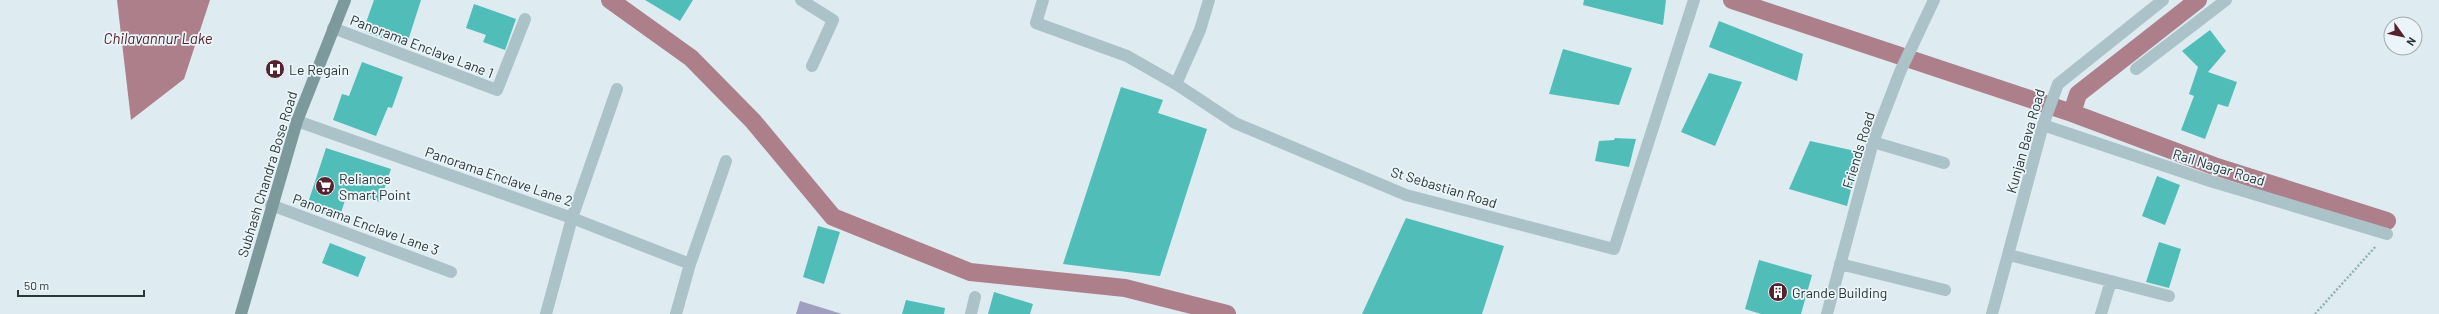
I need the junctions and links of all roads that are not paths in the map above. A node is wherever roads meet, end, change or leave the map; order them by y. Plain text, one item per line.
1 (345, 0) edge
2 (801, 0) edge
3 (1043, 0) edge
4 (1209, 0) edge
5 (1694, 0) edge
6 (1934, 0) edge
7 (2163, 0) edge
8 (2226, 0) edge
9 (525, 19) dead end
10 (333, 28) junction
11 (812, 66) dead end
12 (2136, 69) dead end
13 (1176, 84) junction
14 (617, 89) dead end
15 (297, 121) junction
16 (2043, 125) junction
17 (1873, 142) junction
18 (726, 161) dead end
19 (1944, 163) dead end
20 (271, 205) junction
21 (572, 218) junction
22 (2387, 234) road end
23 (2009, 256) junction
24 (690, 264) junction
25 (1840, 264) junction
26 (451, 272) dead end
27 (2111, 282) junction
28 (1945, 290) dead end
29 (2169, 296) dead end
30 (975, 297) dead end
31 (241, 314) edge
32 (546, 314) edge
33 (676, 314) edge
34 (971, 314) edge
35 (1827, 314) edge
36 (1992, 314) edge
37 (2101, 314) edge

1 - 10 main road, Subhash Chandra Bose Road
2 - 11 street
3 - 13 street, St Sebastian Road
4 - 13 street
5 - 13 street, St Sebastian Road
6 - 17 street, Friends Road
7 - 16 street, Kunjan Bava Road
8 - 12 street
9 - 10 street, Panorama Enclave Lane 1
10 - 15 main road, Subhash Chandra Bose Road
14 - 21 street
15 - 20 main road, Subhash Chandra Bose Road
15 - 21 street, Panorama Enclave Lane 2
16 - 22 street, Rail Nagar Road
16 - 23 street, Kunjan Bava Road
17 - 19 street
17 - 25 street, Friends Road
18 - 24 street
20 - 26 street, Panorama Enclave Lane 3
20 - 31 main road, Subhash Chandra Bose Road
21 - 24 street, Panorama Enclave Lane 2
21 - 32 street
23 - 27 street
23 - 36 street, Kunjan Bava Road
24 - 33 street
25 - 28 street
25 - 35 street, Friends Road
27 - 29 street
27 - 37 street
30 - 34 street

